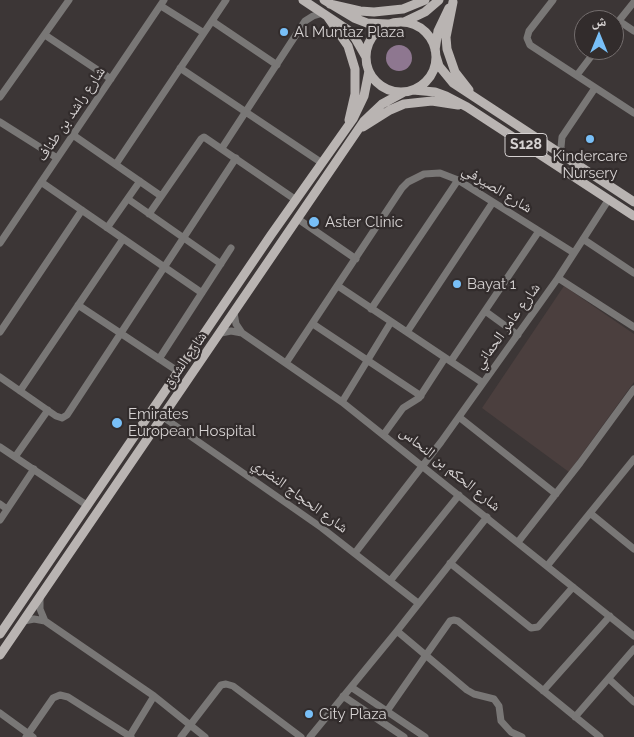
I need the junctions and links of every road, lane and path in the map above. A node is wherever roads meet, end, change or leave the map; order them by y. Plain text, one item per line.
1 (69, 0) edge
2 (226, 0) edge
3 (304, 0) edge
4 (425, 0) edge
5 (439, 0) edge
6 (553, 0) edge
7 (453, 1) edge
8 (327, 2) edge
9 (634, 2) edge
10 (163, 3) edge
11 (624, 14) edge
12 (325, 15) junction
13 (212, 21) junction
14 (305, 22) junction
15 (398, 23) junction
16 (204, 33) junction
17 (45, 35) junction
18 (435, 54) junction
19 (366, 57) junction
20 (588, 60) edge
21 (277, 65) junction
22 (180, 68) junction
23 (369, 71) junction
24 (577, 75) junction
25 (111, 79) junction
26 (595, 88) junction
27 (408, 91) junction
28 (0, 97) edge
29 (475, 98) junction
30 (467, 106) junction
31 (246, 112) junction
32 (634, 113) edge
33 (0, 122) edge
34 (346, 129) junction
35 (357, 131) junction
36 (73, 135) junction
37 (562, 137) junction
38 (544, 144) junction
39 (222, 148) junction
40 (563, 156) junction
41 (57, 158) junction
42 (236, 158) junction
43 (322, 163) junction
44 (116, 164) junction
45 (458, 180) junction
46 (41, 182) junction
47 (140, 182) junction
48 (161, 196) junction
49 (128, 199) junction
50 (609, 199) junction
51 (296, 200) junction
52 (493, 202) junction
53 (634, 202) edge
54 (82, 210) junction
55 (149, 214) junction
56 (634, 216) edge
57 (298, 219) junction
58 (107, 228) junction
59 (539, 230) junction
60 (3, 231) edge
61 (184, 238) junction
62 (123, 239) junction
63 (583, 239) junction
64 (0, 243) edge
65 (232, 248) dead end
66 (574, 253) junction
67 (356, 259) junction
68 (221, 264) junction
69 (164, 267) junction
70 (634, 273) edge
71 (558, 278) junction
72 (338, 286) junction
73 (202, 293) junction
74 (78, 305) junction
75 (372, 309) junction
76 (485, 311) junction
77 (234, 313) junction
78 (391, 322) junction
79 (313, 324) junction
80 (634, 328) edge
81 (0, 332) edge
82 (407, 332) junction
83 (220, 333) junction
84 (242, 333) junction
85 (121, 334) junction
86 (518, 335) junction
87 (159, 358) junction
88 (448, 359) junction
89 (368, 360) junction
90 (286, 363) junction
91 (179, 372) junction
92 (0, 377) edge
93 (483, 383) junction
94 (634, 389) edge
95 (20, 390) junction
96 (421, 396) junction
97 (342, 402) junction
98 (48, 410) junction
99 (163, 417) junction
100 (459, 417) junction
101 (384, 434) junction
102 (0, 447) edge
103 (15, 457) junction
104 (634, 458) edge
105 (423, 466) junction
106 (34, 469) junction
107 (459, 494) junction
108 (556, 494) junction
109 (0, 504) edge
110 (88, 506) junction
111 (7, 509) junction
112 (590, 513) junction
113 (487, 517) junction
114 (0, 520) edge
115 (518, 542) junction
116 (634, 549) edge
117 (355, 553) junction
118 (450, 563) junction
119 (547, 566) junction
120 (390, 581) junction
121 (573, 587) junction
122 (40, 597) junction
123 (418, 603) junction
124 (610, 616) junction
125 (24, 621) junction
126 (45, 621) junction
127 (1, 630) edge
128 (397, 631) junction
129 (634, 636) edge
130 (634, 649) edge
131 (426, 655) junction
132 (0, 656) edge
133 (609, 679) junction
134 (351, 686) junction
135 (543, 691) junction
136 (154, 696) junction
137 (344, 696) junction
138 (634, 702) edge
139 (387, 711) junction
140 (0, 713) edge
141 (575, 717) junction
142 (190, 724) junction
143 (29, 736) edge
144 (598, 736) edge
145 (130, 737) edge
146 (181, 737) edge
147 (205, 737) edge
148 (301, 737) edge
149 (310, 737) edge
150 (404, 737) edge
151 (425, 737) edge
152 (522, 737) edge

1 - 17 street
2 - 13 street
3 - 12 main road
3 - 14 street
4 - 8 main road
5 - 15 main road
6 - 24 street
7 - 18 main road
7 - 29 main road
8 - 15 main road
9 - 11 street
10 - 16 street
10 - 25 street, شارع راشد بن طناف
12 - 14 street
12 - 19 main road
12 - 34 main road
13 - 16 street
13 - 21 street
14 - 21 street
15 - 18 main road
15 - 19 main road
16 - 22 street
17 - 25 street
17 - 28 street
18 - 27 main road
18 - 29 main road, S128
19 - 23 main road
20 - 24 street
21 - 31 street
22 - 31 street
22 - 44 street
23 - 27 main road
23 - 34 main road, شارع الشرق
24 - 26 street
25 - 36 street, شارع راشد بن طناف
26 - 32 street
26 - 37 street
27 - 30 main road, S128
27 - 35 main road, شارع الشرق
29 - 38 main road, S128
30 - 35 main road
30 - 50 main road, S128
31 - 39 street
31 - 43 street
33 - 41 street
34 - 43 main road, شارع الشرق
35 - 57 main road, شارع الشرق
36 - 41 street, شارع راشد بن طناف
36 - 44 street
37 - 38 street
37 - 40 street
38 - 40 main road, S128
39 - 42 street
39 - 48 street
40 - 53 main road, S128
41 - 46 street, شارع راشد بن طناف
42 - 51 street
42 - 61 street
43 - 51 main road, شارع الشرق
44 - 47 street
45 - 52 street, شارع الصيرفي
45 - 67 street, شارع الصيرفي
45 - 75 street
46 - 54 street
46 - 60 street, شارع راشد بن طناف
47 - 48 street
47 - 49 street
48 - 55 street
49 - 55 street
49 - 58 street
50 - 56 main road, S128
50 - 63 street, شارع عامر الحماني
51 - 91 main road, شارع الشرق
52 - 59 street, شارع الصيرفي
52 - 82 street
54 - 58 street
54 - 81 street
55 - 61 street
57 - 67 street
57 - 77 main road, شارع الشرق
58 - 62 street
59 - 66 street, شارع الصيرفي
59 - 76 street
60 - 64 street, شارع راشد بن طناف
61 - 68 street
61 - 69 street
62 - 69 street
62 - 74 street
63 - 66 street, شارع عامر الحماني
63 - 70 street
65 - 68 street
66 - 71 street, شارع عامر الحماني
67 - 72 street, شارع الصيرفي
68 - 73 street
69 - 73 street
69 - 85 street
71 - 80 street
71 - 86 street, شارع عامر الحماني
72 - 75 street
72 - 79 street, شارع الصيرفي
73 - 87 street
74 - 85 street
74 - 95 street
75 - 78 street
76 - 86 street
76 - 88 street
77 - 83 main road, شارع الشرق
77 - 84 street
78 - 82 street
78 - 89 street
79 - 89 street
79 - 90 street, شارع الصيرفي
82 - 88 street
83 - 84 street
83 - 99 main road, شارع الشرق
84 - 90 street, شارع الحكم بن النحاس
85 - 87 street
85 - 98 street
86 - 93 street, شارع عامر الحماني
87 - 91 street
88 - 93 street
88 - 96 street
89 - 96 street
89 - 97 street
90 - 97 street, شارع الحكم بن النحاس
91 - 110 main road, شارع الشرق
92 - 95 street
93 - 100 street, شارع عامر الحماني
94 - 108 street
95 - 98 street
96 - 101 street
97 - 101 street, شارع الحكم بن النحاس
98 - 103 street
99 - 117 street, شارع الحجاج النضري
99 - 122 main road, شارع الشرق
100 - 105 street, شارع عامر الحماني
100 - 108 street
101 - 105 street, شارع الحكم بن النحاس
102 - 103 street
103 - 106 street
104 - 112 street
105 - 107 street, شارع الحكم بن النحاس
105 - 117 street, شارع عامر الحماني
106 - 110 street
106 - 111 street
107 - 113 street, شارع الحكم بن النحاس
107 - 120 street
108 - 115 street
109 - 111 street
110 - 127 main road, شارع الشرق
111 - 114 street
112 - 116 street
112 - 119 street
113 - 115 street, شارع الحكم بن النحاس
113 - 118 street
115 - 119 street, شارع الحكم بن النحاس
117 - 120 street, شارع الحجاج النضري
118 - 121 street
118 - 123 street
119 - 121 street, شارع الحكم بن النحاس
120 - 123 street, شارع الحجاج النضري
121 - 124 street, شارع الحكم بن النحاس
122 - 125 main road, شارع الشرق
122 - 126 street
123 - 128 street
124 - 129 street, شارع الحكم بن النحاس
124 - 135 street
125 - 126 street
125 - 132 main road, شارع الشرق
126 - 136 street
128 - 131 street
128 - 134 street
130 - 133 street
131 - 135 street
131 - 139 street
131 - 152 street
133 - 138 street
133 - 141 street
134 - 137 street
134 - 139 street
135 - 141 street
136 - 142 street
136 - 145 street
137 - 149 street
137 - 150 street
139 - 151 street
140 - 143 street
141 - 144 street
142 - 146 street
142 - 147 street
142 - 148 street
143 - 145 street

